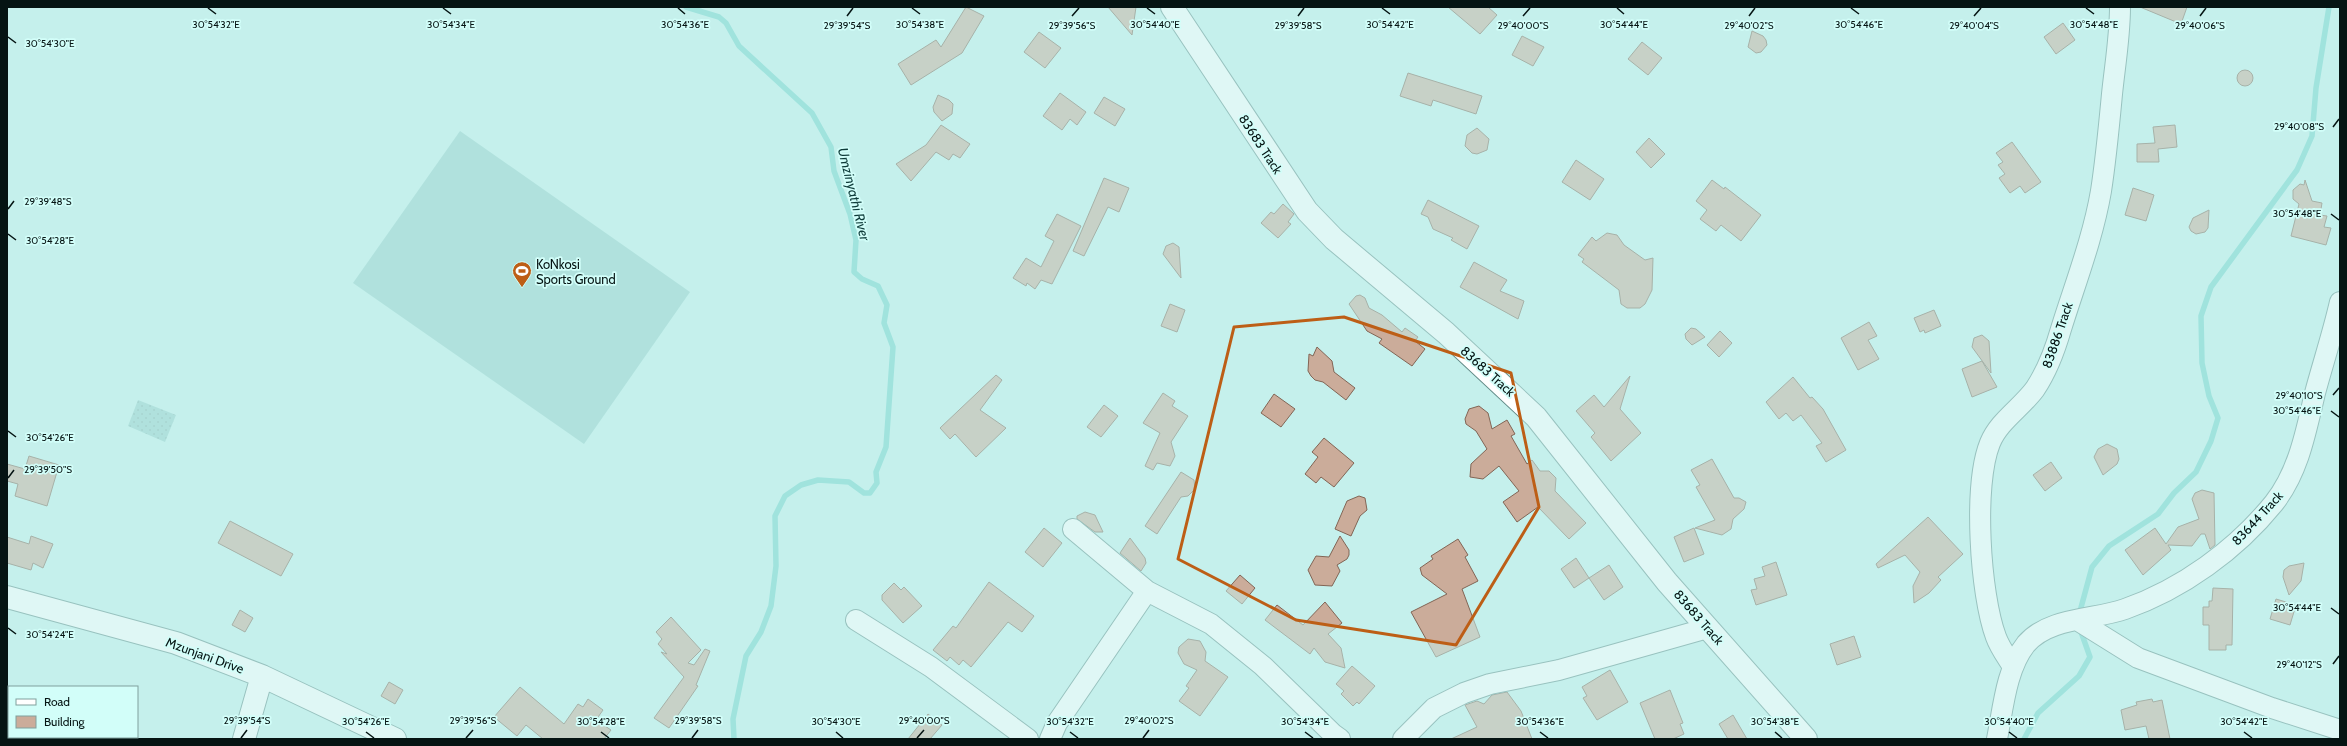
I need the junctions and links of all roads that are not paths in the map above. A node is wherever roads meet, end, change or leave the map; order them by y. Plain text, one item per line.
1 (1172, 7) edge
2 (2120, 7) edge
3 (2340, 302) edge
4 (1073, 529) dead end
5 (1148, 590) junction
6 (7, 597) edge
7 (856, 620) dead end
8 (2078, 620) junction
9 (1708, 628) junction
10 (2013, 667) junction
11 (262, 676) junction
12 (2340, 730) edge
13 (244, 739) edge
14 (395, 739) edge
15 (1028, 739) edge
16 (1050, 739) edge
17 (1340, 739) edge
18 (1403, 739) edge
19 (1806, 739) edge
20 (1997, 739) edge

1 - 9 street, 83683 Track
2 - 10 street, 83886 Track
3 - 8 street, 83644 Track
4 - 5 street
5 - 16 street
5 - 17 street
6 - 11 street, Mzunjani Drive
7 - 15 street
8 - 10 street, 83644 Track
8 - 12 street
9 - 18 street
9 - 19 street, 83683 Track
10 - 20 street, 83644 Track
11 - 13 street
11 - 14 street, Mzunjani Drive

